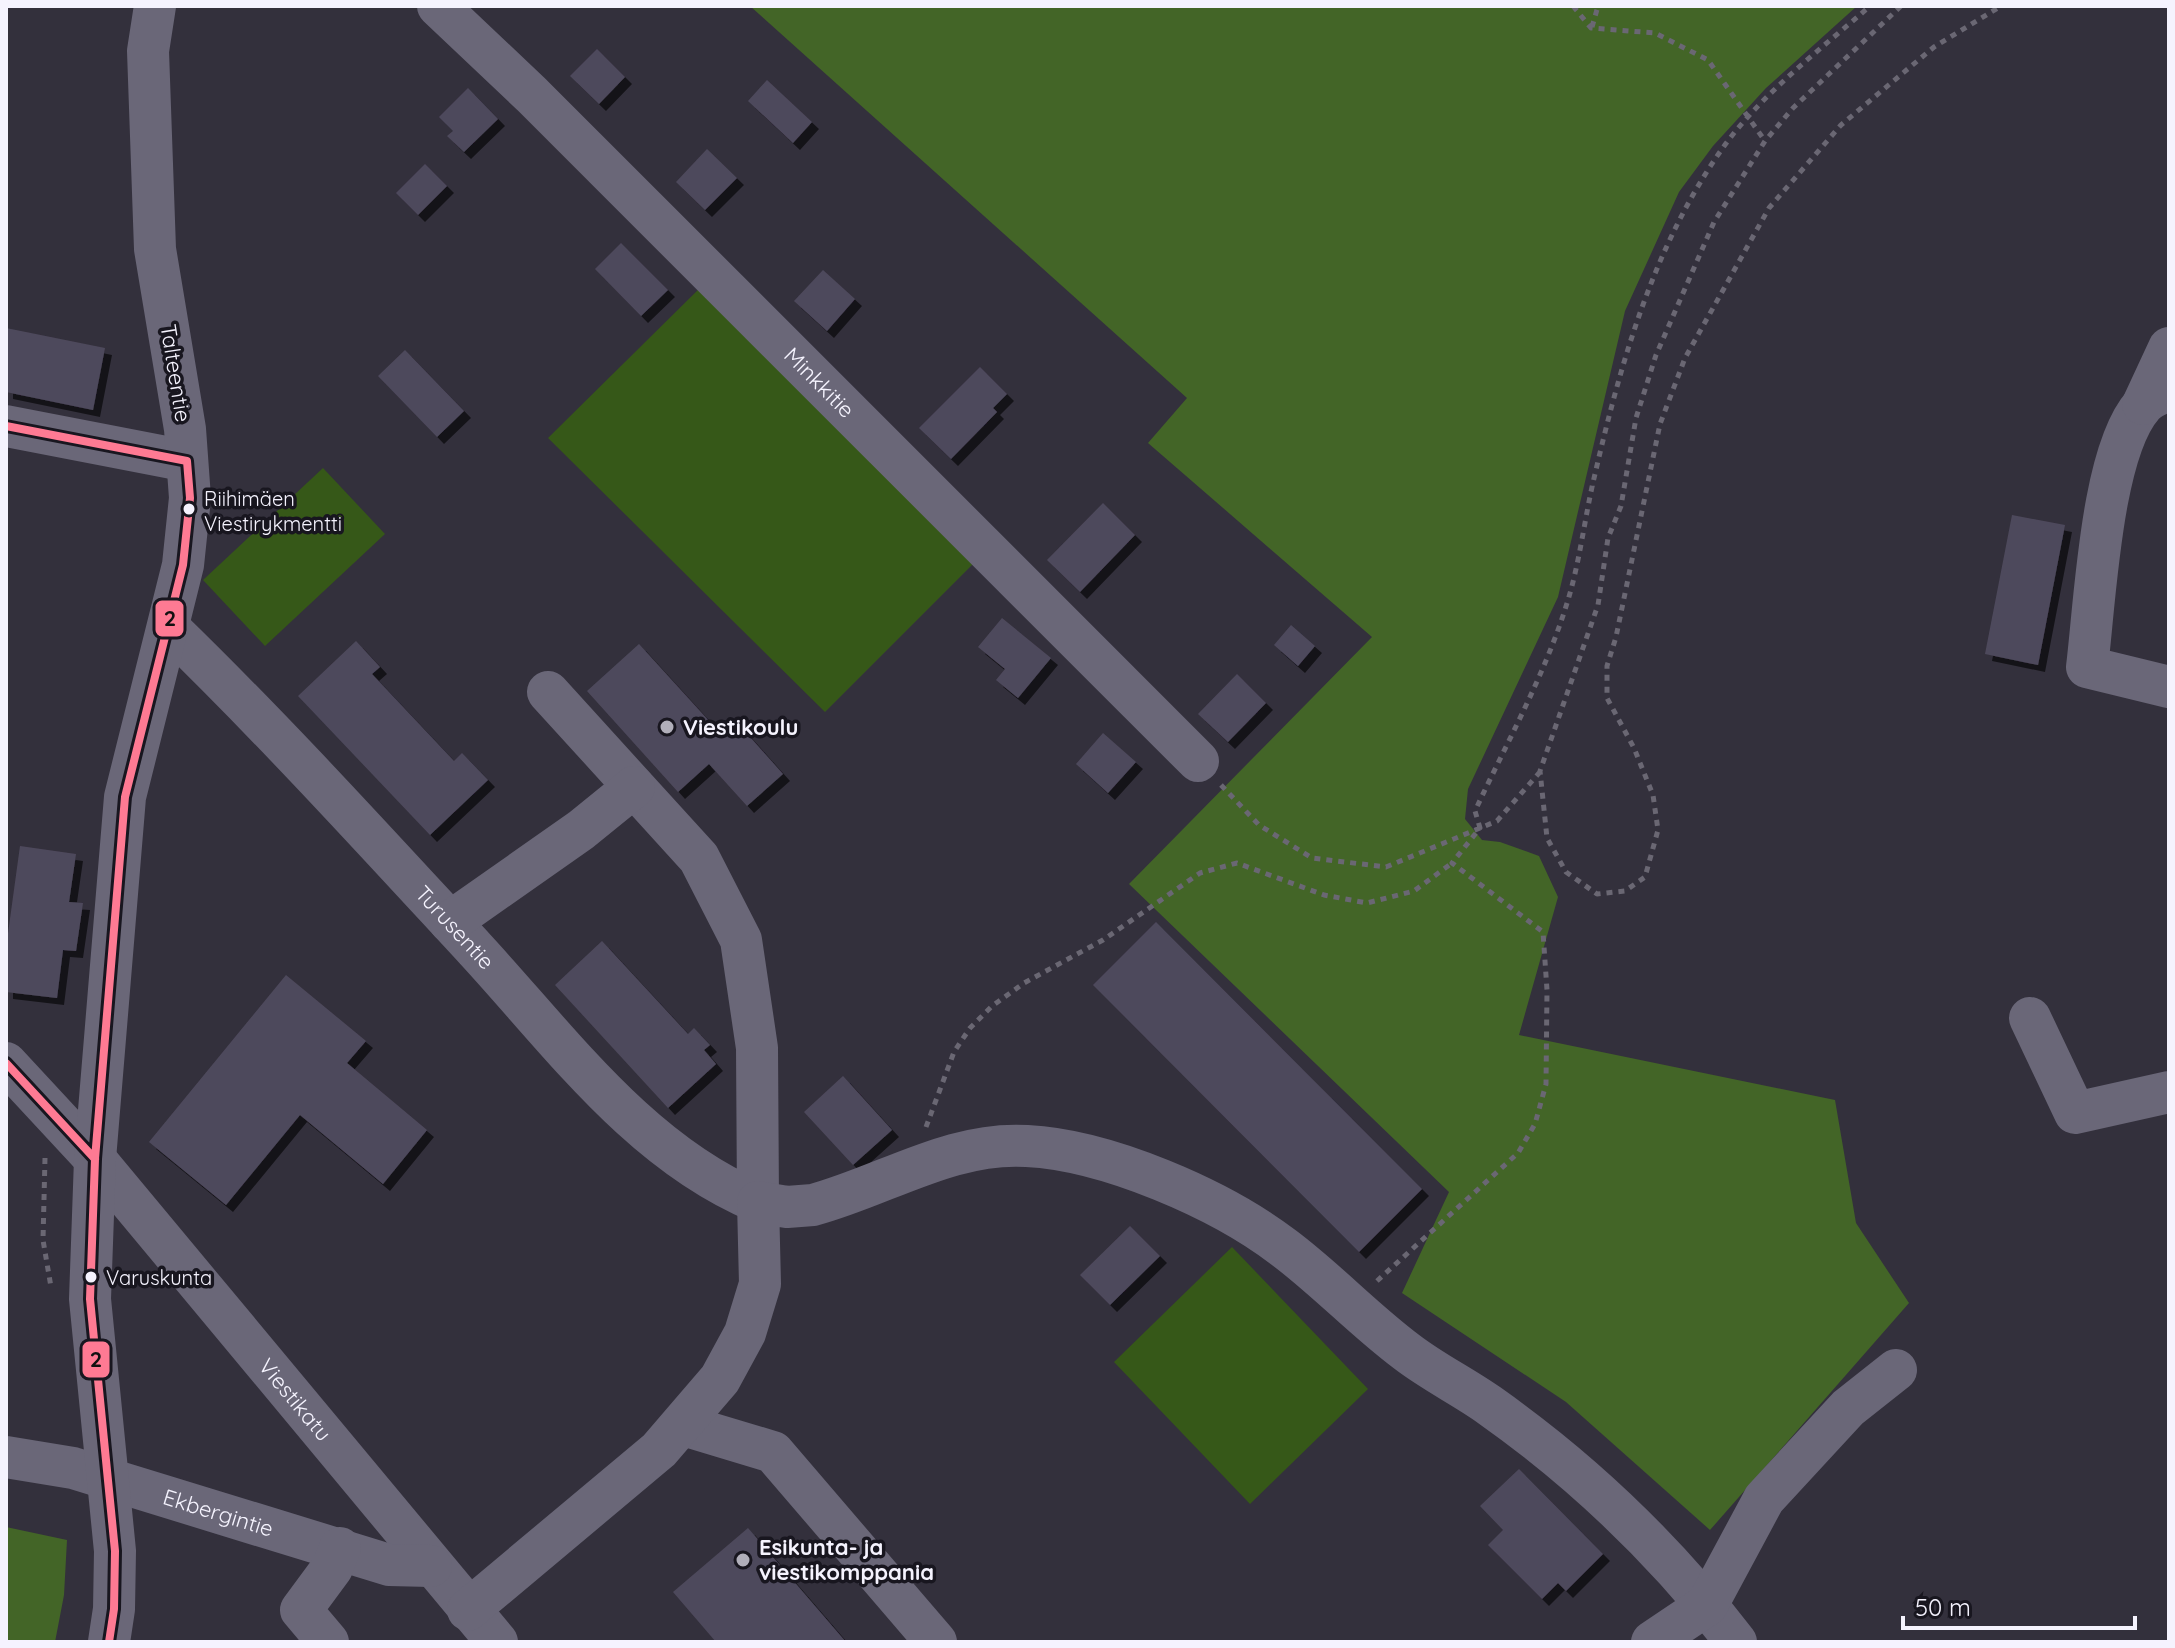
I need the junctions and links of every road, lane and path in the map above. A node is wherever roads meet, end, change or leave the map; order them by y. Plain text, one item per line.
1 (155, 6) edge
2 (438, 6) edge
3 (1573, 6) edge
4 (1598, 6) edge
5 (1870, 6) edge
6 (1901, 6) edge
7 (2001, 6) edge
8 (1591, 28) junction
9 (1749, 119) junction
10 (1765, 141) junction
11 (2169, 348) edge
12 (2156, 397) edge
13 (6, 426) edge
14 (187, 461) junction
15 (169, 628) junction
16 (2169, 687) edge
17 (548, 692) dead end
18 (1198, 761) joint
19 (1540, 771) junction
20 (634, 787) junction
21 (1480, 828) junction
22 (1452, 863) junction
23 (450, 922) junction
24 (2030, 1018) dead end
25 (6, 1063) edge
26 (2169, 1092) edge
27 (95, 1159) junction
28 (926, 1164) junction
29 (758, 1202) junction
30 (1352, 1304) junction
31 (1896, 1370) dead end
32 (683, 1425) junction
33 (6, 1457) edge
34 (106, 1478) junction
35 (340, 1548) junction
36 (431, 1566) junction
37 (1707, 1605) junction
38 (468, 1610) junction
39 (109, 1642) edge
40 (328, 1642) edge
41 (497, 1642) edge
42 (936, 1642) edge
43 (1652, 1642) edge
44 (1736, 1642) edge

1 - 14 street, Talteentie
2 - 18 street, Minkkitie
3 - 8 path
4 - 8 path
5 - 9 path
6 - 10 path
7 - 19 path
8 - 9 path
9 - 10 path
9 - 21 path
10 - 19 path
11 - 12 street
12 - 16 street
13 - 14 street
14 - 15 street, Talteentie
15 - 23 street, Turusentie
15 - 27 street, Talteentie
17 - 20 street
18 - 21 path
19 - 21 path
20 - 23 street
20 - 29 street
21 - 22 path
22 - 28 path
22 - 30 path
23 - 29 street, Turusentie
24 - 26 street
25 - 27 street, Viestikatu
27 - 34 street, Talteentie
27 - 36 street, Viestikatu
28 - 29 street, Turusentie
28 - 30 street, Turusentie
29 - 32 street
30 - 37 street, Turusentie
31 - 37 street
32 - 38 street
32 - 42 street
33 - 34 street, Ekbergintie
34 - 35 street, Ekbergintie
34 - 39 street, Talteentie
35 - 36 street, Ekbergintie
35 - 40 street
36 - 38 street, Viestikatu
37 - 43 street
37 - 44 street, Turusentie
38 - 41 street, Viestikatu

